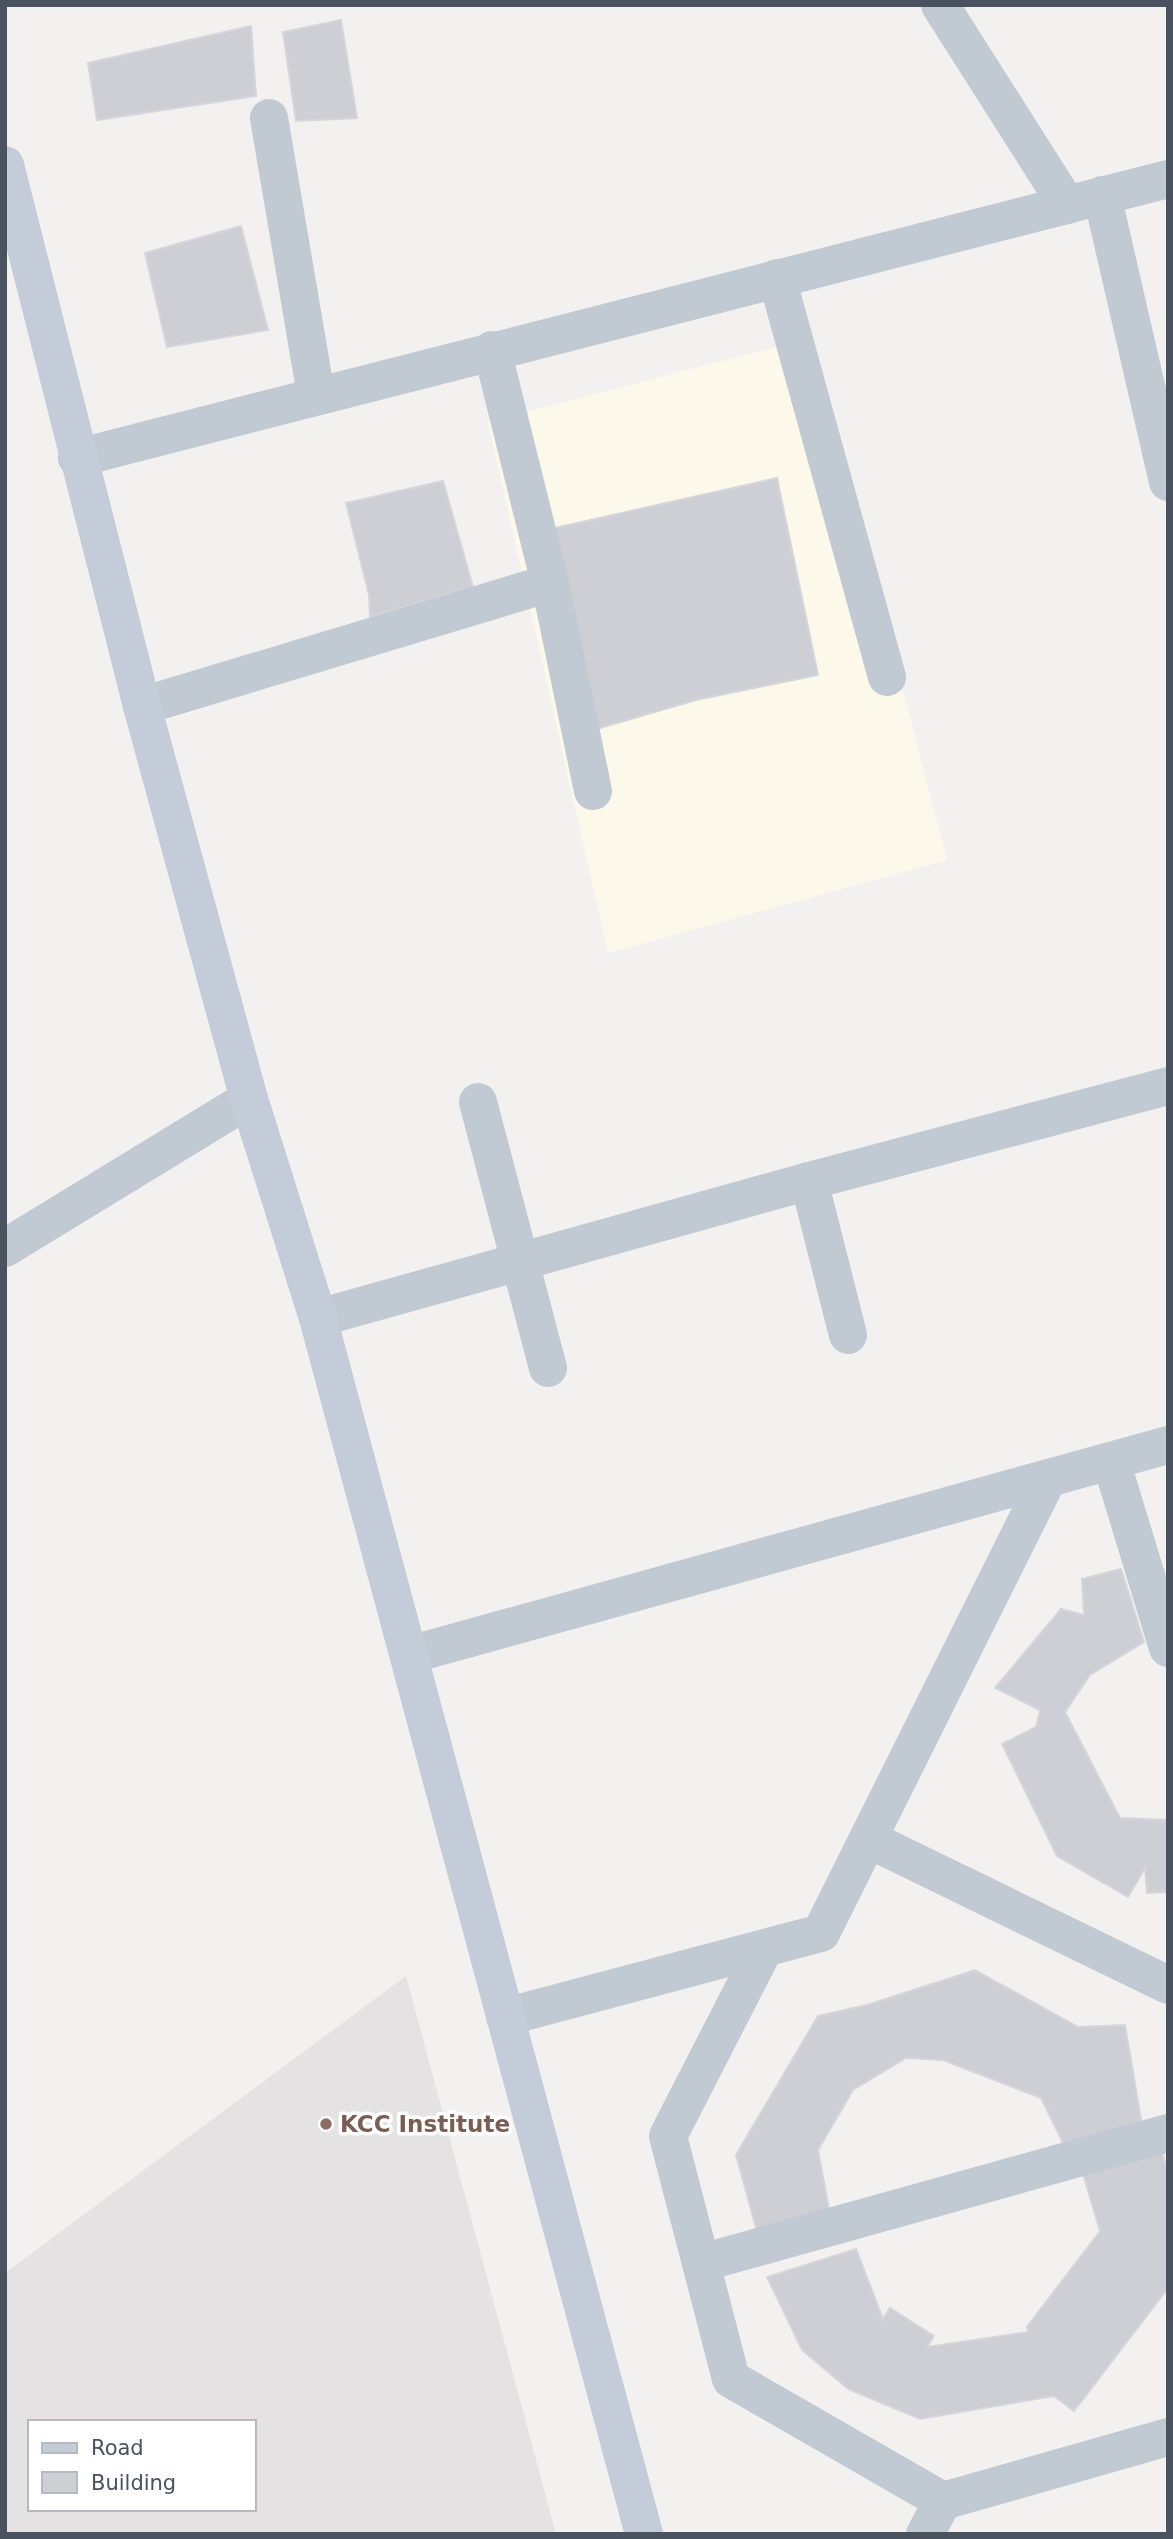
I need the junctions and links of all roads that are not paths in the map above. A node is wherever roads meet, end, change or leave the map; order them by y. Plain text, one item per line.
1 (940, 5) edge
2 (269, 118) dead end
3 (5, 166) edge
4 (1168, 179) edge
5 (1085, 200) junction
6 (777, 278) junction
7 (492, 350) junction
8 (316, 395) junction
9 (77, 458) junction
10 (1168, 482) edge
11 (550, 583) junction
12 (887, 677) dead end
13 (142, 706) junction
14 (593, 791) dead end
15 (1168, 1086) edge
16 (249, 1099) junction
17 (478, 1102) dead end
18 (809, 1181) junction
19 (5, 1248) edge
20 (521, 1263) junction
21 (318, 1318) junction
22 (848, 1335) dead end
23 (548, 1368) dead end
24 (1168, 1445) edge
25 (1111, 1461) junction
26 (1048, 1478) junction
27 (1168, 1648) edge
28 (409, 1655) junction
29 (869, 1839) junction
30 (764, 1949) junction
31 (1168, 1985) edge
32 (505, 2017) junction
33 (1168, 2133) edge
34 (702, 2263) junction
35 (1168, 2437) edge
36 (943, 2501) junction
37 (643, 2534) edge
38 (925, 2534) edge

1 - 5 street
2 - 8 street
3 - 9 street
4 - 5 street
5 - 6 street
5 - 10 street
6 - 7 street
6 - 12 street
7 - 8 street
7 - 11 street
8 - 9 street
9 - 13 street
11 - 13 street
11 - 14 street
13 - 16 street
15 - 18 street
16 - 19 street
16 - 21 street
17 - 20 street
18 - 20 street
18 - 22 street
20 - 21 street
20 - 23 street
21 - 28 street
24 - 25 street
25 - 26 street
25 - 27 street
26 - 28 street
26 - 29 street
28 - 32 street
29 - 30 street
29 - 31 street
30 - 32 street
30 - 34 street
32 - 37 street
33 - 34 street
34 - 36 street
35 - 36 street
36 - 38 street

